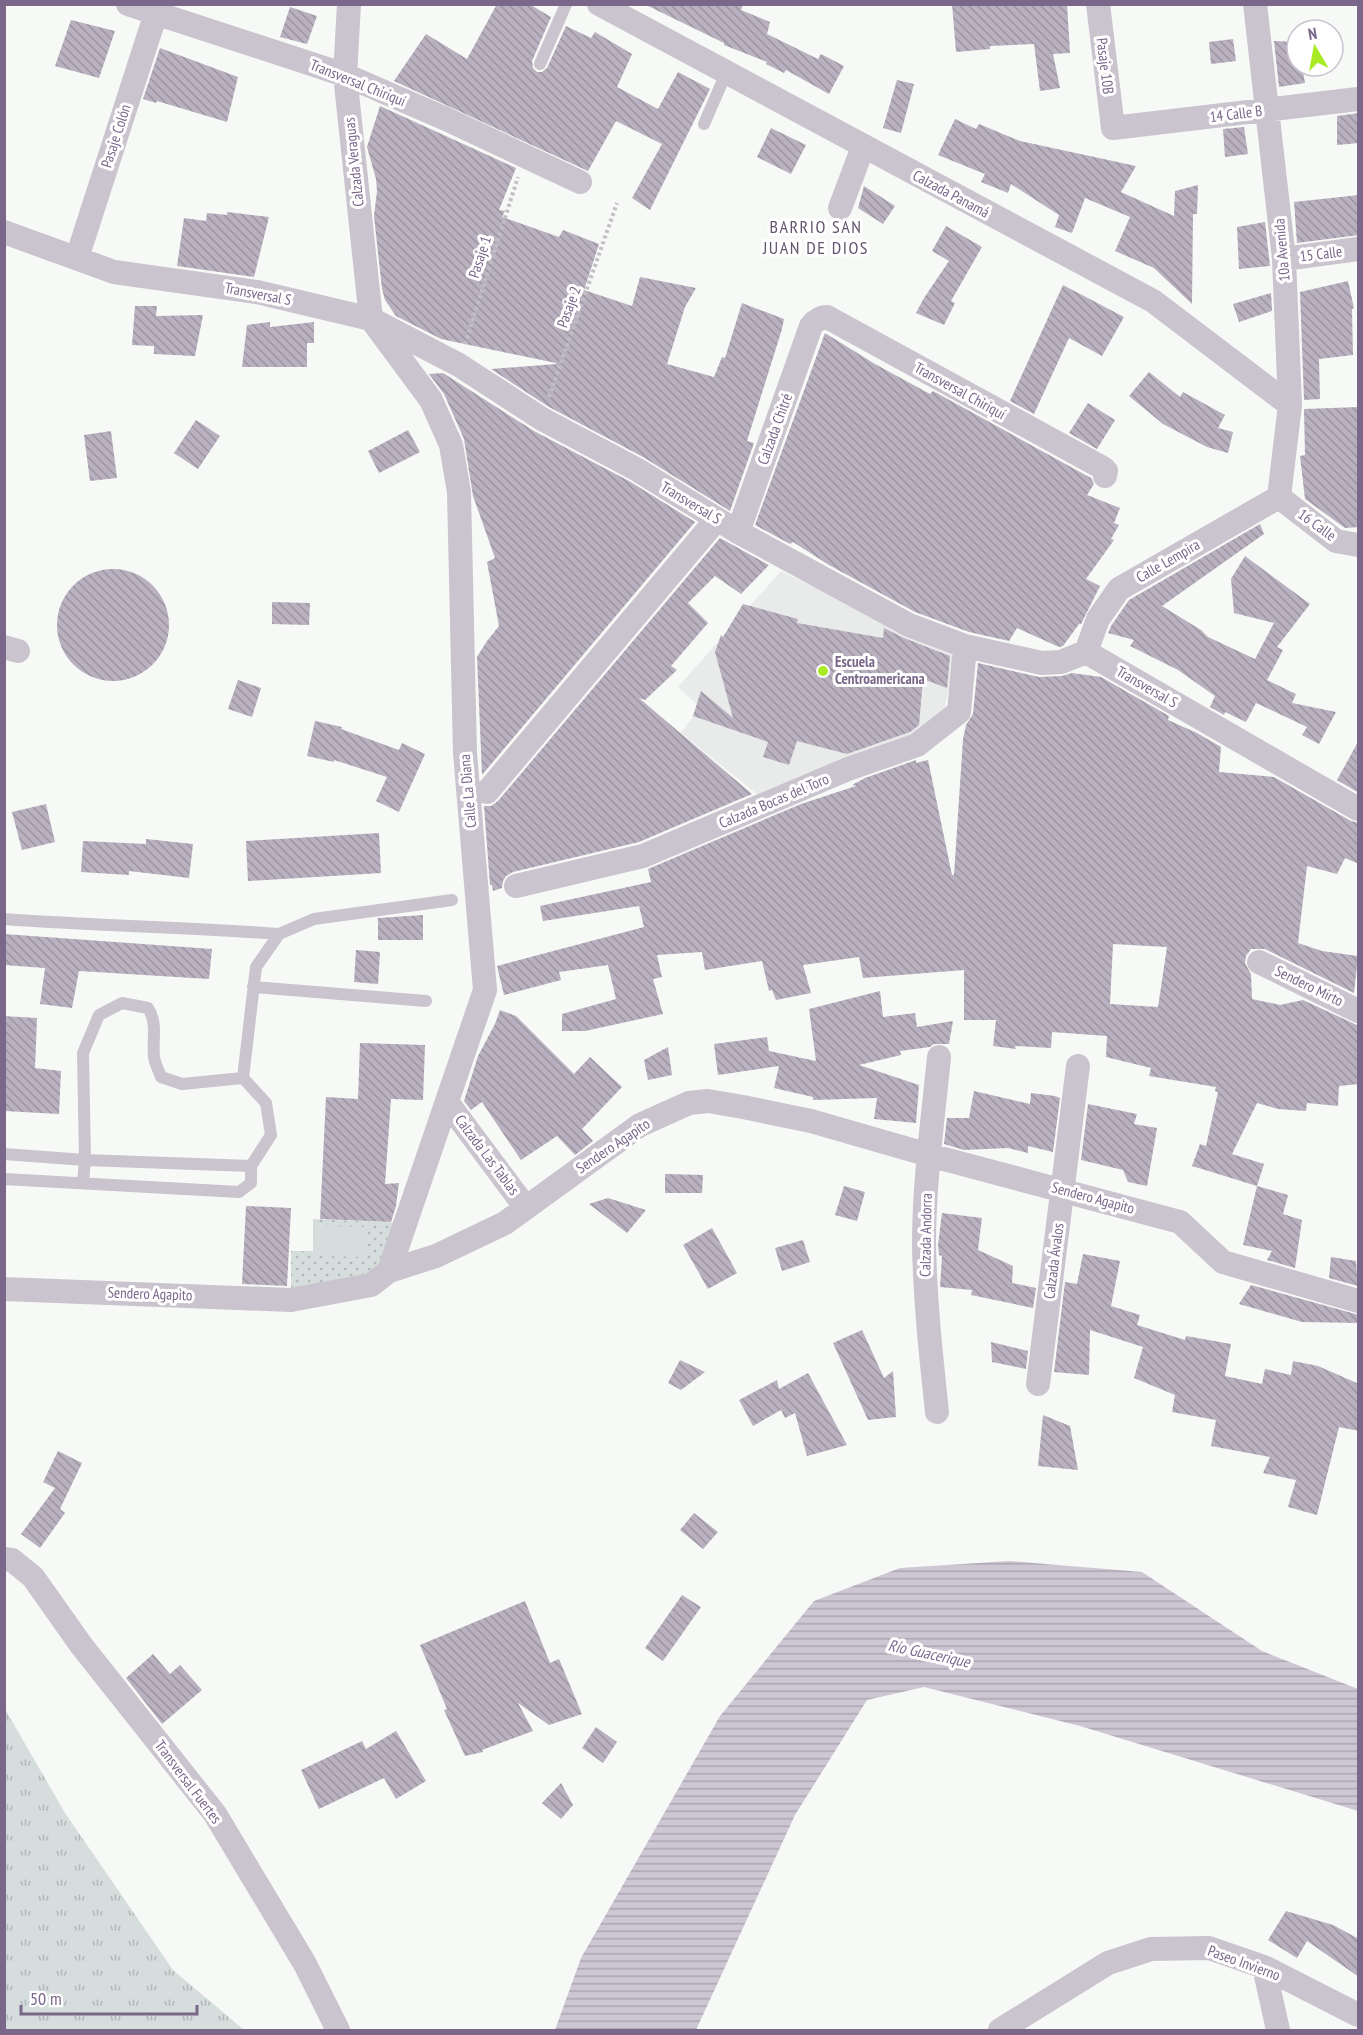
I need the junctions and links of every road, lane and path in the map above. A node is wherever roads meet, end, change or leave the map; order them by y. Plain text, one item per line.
1 (128, 4) edge
2 (349, 4) edge
3 (566, 4) edge
4 (599, 4) edge
5 (1098, 4) edge
6 (1255, 4) edge
7 (156, 13) junction
8 (540, 64) dead end
9 (729, 73) junction
10 (345, 75) junction
11 (1359, 99) edge
12 (1267, 111) junction
13 (704, 124) dead end
14 (1113, 128) joint
15 (863, 147) junction
16 (525, 156) junction
17 (580, 182) dead end
18 (617, 203) dead end
19 (840, 208) dead end
20 (4, 232) edge
21 (1359, 249) edge
22 (77, 258) junction
23 (1284, 259) junction
24 (371, 319) junction
25 (811, 326) joint
26 (459, 365) junction
27 (1290, 405) junction
28 (542, 419) junction
29 (1105, 476) dead end
30 (1279, 497) junction
31 (717, 519) junction
32 (738, 532) junction
33 (1359, 545) edge
34 (965, 646) junction
35 (1086, 652) junction
36 (487, 792) dead end
37 (1359, 808) edge
38 (516, 886) dead end
39 (452, 900) dead end
40 (4, 919) edge
41 (279, 934) junction
42 (1259, 962) dead end
43 (253, 987) junction
44 (426, 1001) dead end
45 (1359, 1011) edge
46 (939, 1058) dead end
47 (1078, 1066) dead end
48 (243, 1078) junction
49 (447, 1102) junction
50 (4, 1154) edge
51 (929, 1155) junction
52 (85, 1160) junction
53 (251, 1166) junction
54 (4, 1179) edge
55 (83, 1182) junction
56 (1063, 1189) junction
57 (526, 1208) junction
58 (389, 1271) junction
59 (4, 1288) edge
60 (1359, 1301) edge
61 (1038, 1384) dead end
62 (937, 1412) dead end
63 (4, 1558) edge
64 (1264, 1967) junction
65 (1359, 2015) edge
66 (1022, 2024) edge
67 (338, 2031) edge
68 (1000, 2031) edge
69 (1278, 2031) edge

1 - 7 street, Transversal Chiriquí
2 - 10 street, Calzada Veraguas
3 - 8 lane
4 - 9 street, Calzada Panamá
5 - 14 street, Pasaje 10B
6 - 12 street, 10a Avenida
7 - 10 street, Transversal Chiriquí
7 - 22 street, Pasaje Colón
9 - 13 lane
9 - 15 street, Calzada Panamá
10 - 16 street, Transversal Chiriquí
10 - 24 street, Calzada Veraguas
11 - 12 street, 14 Calle B
12 - 14 street, 14 Calle B
12 - 23 street, 10a Avenida
15 - 19 street
15 - 27 street, Calzada Panamá
16 - 17 street, Transversal Chiriquí
16 - 26 path, Pasaje 1
18 - 28 path, Pasaje 2
20 - 22 street, Transversal S
21 - 23 street, 15 Calle
22 - 24 street, Transversal S
23 - 27 street, 10a Avenida
24 - 26 street, Transversal S
24 - 49 street, Calle La Diana
25 - 29 street, Transversal Chiriquí
25 - 32 street, Calzada Chitré
26 - 28 street, Transversal S
27 - 30 street, 10a Avenida
28 - 31 street, Transversal S
30 - 33 street, 16 Calle
30 - 35 street, Calle Lempira
31 - 32 street, Transversal S
31 - 36 street
32 - 34 street, Transversal S
34 - 35 street, Transversal S
34 - 38 street, Calzada Bocas del Toro
35 - 37 street, Transversal S
39 - 41 lane
40 - 41 lane
41 - 43 lane
42 - 45 street, Sendero Mirto
43 - 44 lane
43 - 48 lane
46 - 51 street, Calzada Andorra
47 - 56 street, Calzada Ávalos
48 - 52 lane
48 - 53 lane
49 - 57 street, Calzada Las Tablas
49 - 58 street, Calle La Diana
50 - 52 lane
51 - 56 street, Sendero Agapito
51 - 57 street, Sendero Agapito
51 - 62 street, Calzada Andorra
52 - 53 lane
52 - 55 lane
53 - 55 lane
54 - 55 lane
56 - 60 street, Sendero Agapito
56 - 61 street, Calzada Ávalos
57 - 58 street, Sendero Agapito
58 - 59 street, Sendero Agapito
63 - 67 street, Transversal Fuertes
64 - 65 street, Paseo Invierno
64 - 66 street, Paseo Invierno
64 - 69 street
66 - 68 street, Paseo Invierno

